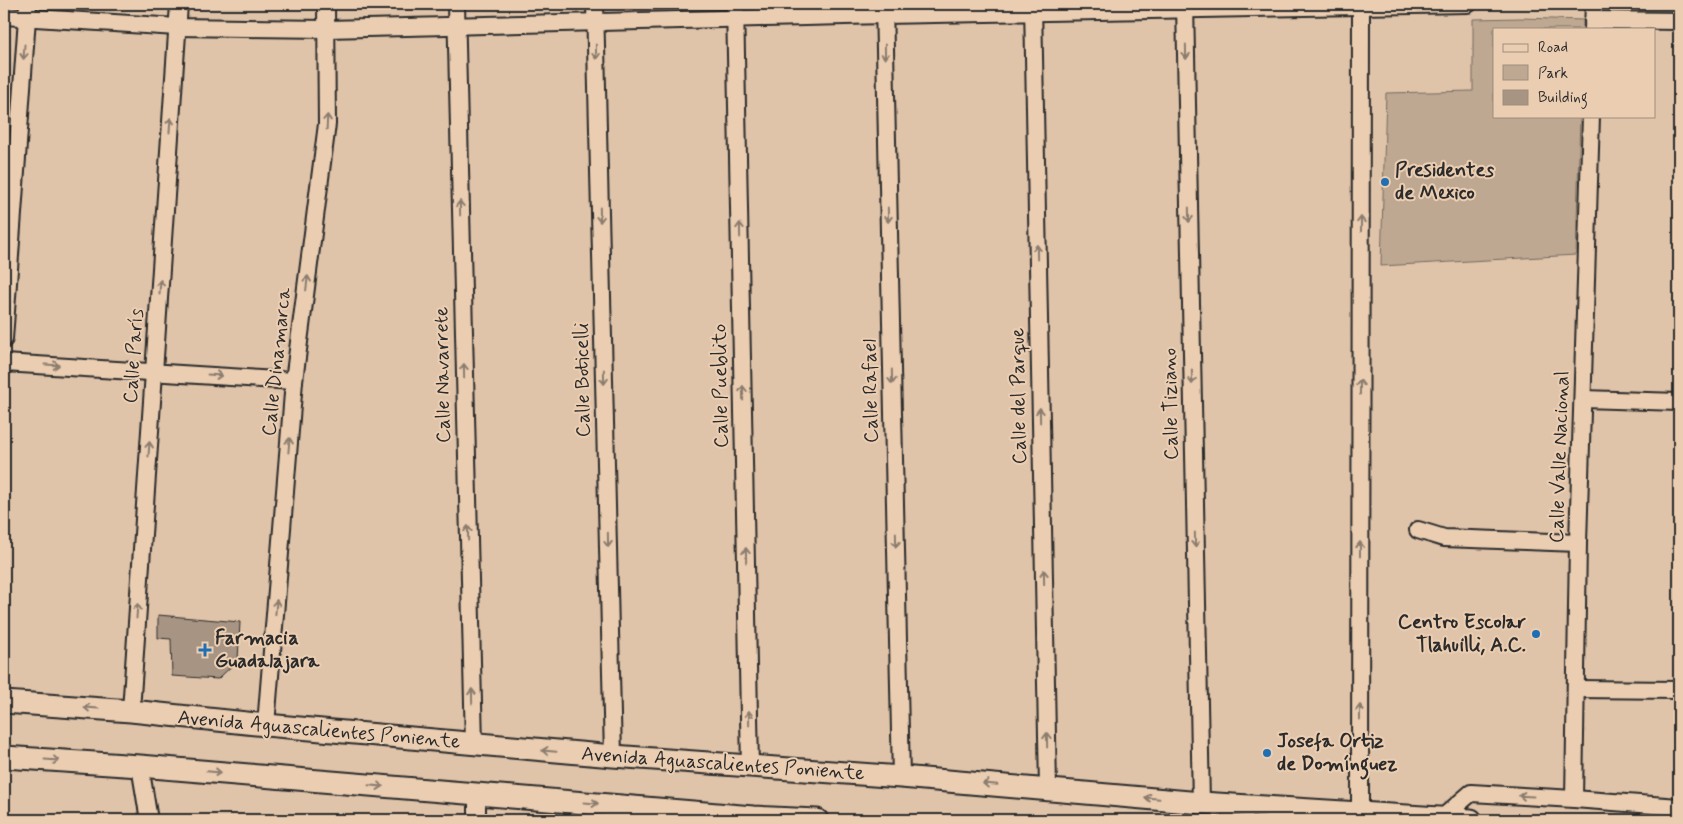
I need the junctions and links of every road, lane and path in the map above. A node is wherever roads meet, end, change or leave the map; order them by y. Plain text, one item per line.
1 (179, 4) edge
2 (326, 4) edge
3 (456, 4) edge
4 (595, 4) edge
5 (1468, 4) edge
6 (1361, 5) edge
7 (1185, 7) edge
8 (1033, 8) edge
9 (884, 9) edge
10 (27, 11) edge
11 (735, 11) edge
12 (4, 16) edge
13 (1593, 17) edge
14 (595, 21) junction
15 (1679, 22) edge
16 (456, 26) junction
17 (177, 27) junction
18 (327, 29) junction
19 (1591, 118) edge
20 (4, 339) edge
21 (4, 362) edge
22 (154, 371) junction
23 (294, 380) junction
24 (1584, 399) junction
25 (1679, 402) edge
26 (1418, 530) dead end
27 (1578, 543) junction
28 (1576, 689) junction
29 (1679, 690) edge
30 (4, 702) edge
31 (131, 711) junction
32 (266, 725) junction
33 (474, 744) junction
34 (614, 756) junction
35 (4, 757) edge
36 (140, 766) junction
37 (750, 767) junction
38 (901, 777) junction
39 (1048, 788) junction
40 (477, 795) junction
41 (1574, 799) junction
42 (1201, 802) junction
43 (1679, 807) edge
44 (618, 812) edge
45 (1360, 813) junction
46 (753, 818) edge
47 (1442, 818) junction
48 (149, 820) edge
49 (478, 820) edge
50 (817, 820) edge
51 (1471, 820) edge

1 - 17 street, Calle París
2 - 18 street, Calle Dinamarca
3 - 16 street, Calle Navarrete
4 - 14 street, Calle Boticelli
5 - 6 street
6 - 7 street
45 -> 6 street
7 - 8 street
7 -> 42 street, Calle Tiziano
8 - 9 street
39 -> 8 street, Calle del Parque
9 - 11 street
9 -> 38 street, Calle Rafael
10 - 12 street
10 - 17 street
10 -> 20 street
11 - 14 street
37 -> 11 street, Calle Pueblito
13 - 15 street
14 - 16 street
14 -> 34 street, Calle Boticelli
16 - 18 street
33 -> 16 street, Calle Navarrete
17 - 18 street
22 -> 17 street, Calle París
23 -> 18 street, Calle Dinamarca
19 - 24 street, Calle Valle Nacional
21 -> 22 street
22 -> 23 street
31 -> 22 street, Calle París
32 -> 23 street, Calle Dinamarca
24 - 25 street
24 - 27 street, Calle Valle Nacional
26 - 27 street
27 - 28 street, Calle Valle Nacional
28 - 29 street
28 - 41 street, Calle Valle Nacional
31 -> 30 main road, Avenida Aguascalientes Poniente
31 - 32 main road, Avenida Aguascalientes Poniente
32 - 33 main road, Avenida Aguascalientes Poniente
34 -> 33 main road, Avenida Aguascalientes Poniente
34 - 37 main road, Avenida Aguascalientes Poniente
35 -> 36 main road
36 -> 40 main road
36 - 48 street
37 - 38 main road, Avenida Aguascalientes Poniente
39 -> 38 main road, Avenida Aguascalientes Poniente
42 -> 39 main road, Avenida Aguascalientes Poniente
40 -> 44 main road
40 - 49 street
41 - 43 street
41 -> 47 street
42 - 45 main road, Avenida Aguascalientes Poniente
44 - 46 main road
45 - 47 main road, Avenida Aguascalientes Poniente
46 - 50 main road
47 - 51 main road, Avenida Aguascalientes Poniente

